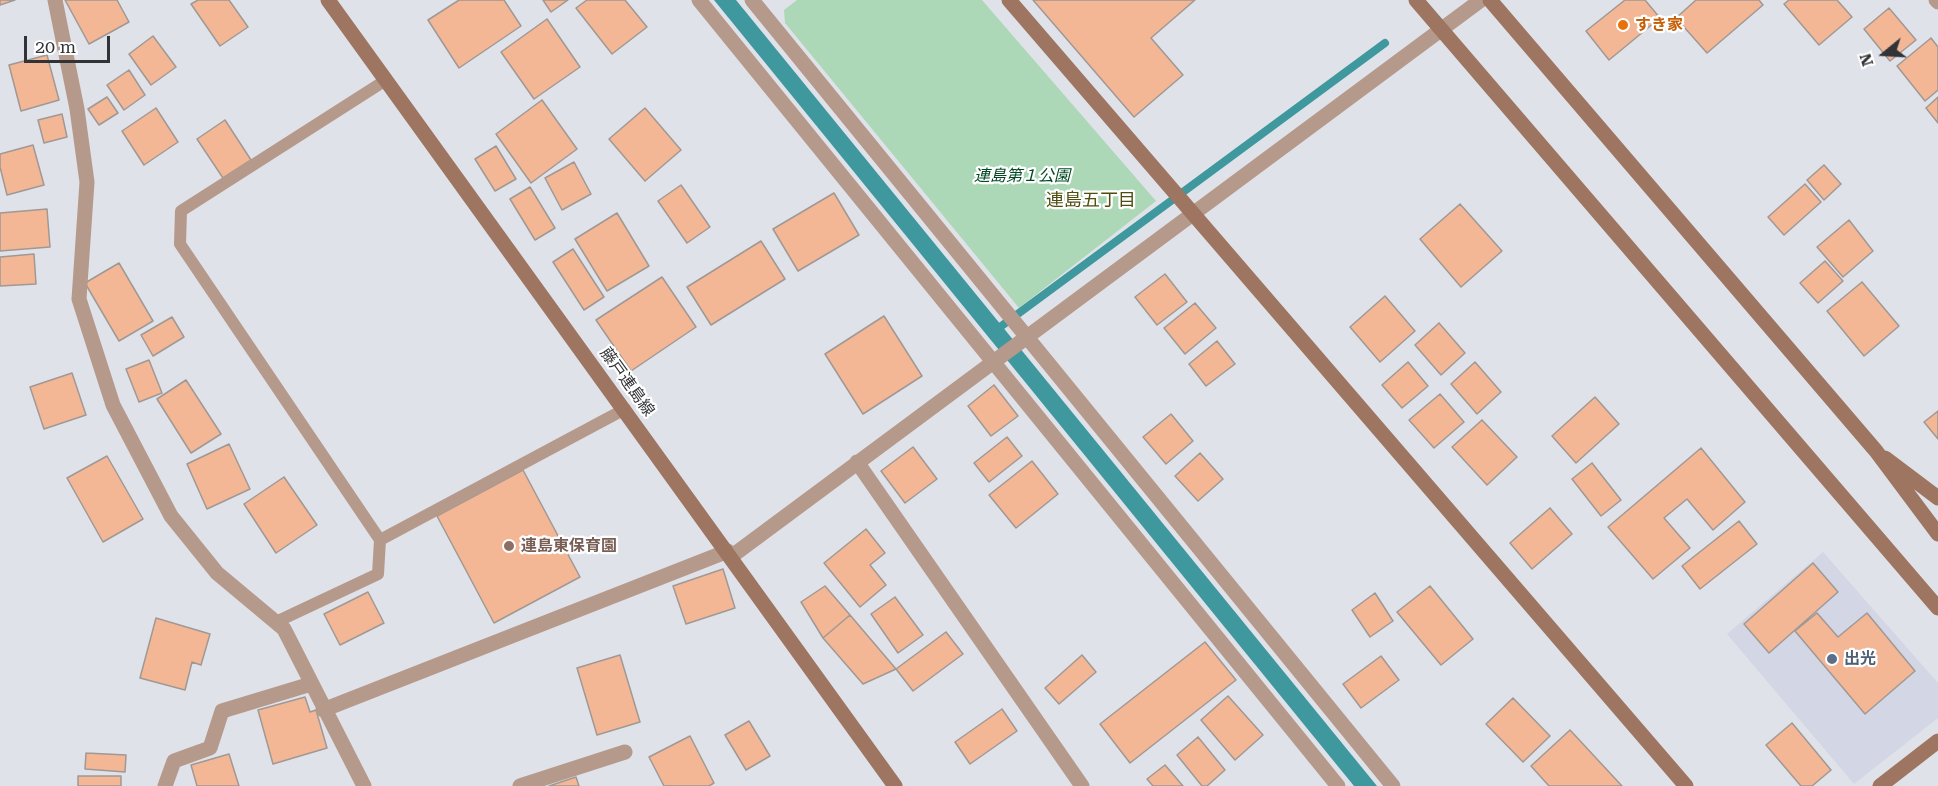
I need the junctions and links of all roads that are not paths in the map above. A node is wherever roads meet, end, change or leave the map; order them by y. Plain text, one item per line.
1 (55, 0) edge
2 (328, 0) edge
3 (699, 0) edge
4 (752, 0) edge
5 (1009, 0) edge
6 (1416, 0) edge
7 (1481, 0) edge
8 (1490, 0) edge
9 (1441, 28) junction
10 (386, 80) junction
11 (1192, 214) junction
12 (1023, 340) junction
13 (997, 360) junction
14 (625, 409) junction
15 (1876, 451) junction
16 (857, 462) junction
17 (1938, 498) edge
18 (1938, 534) edge
19 (380, 540) junction
20 (730, 554) junction
21 (1938, 608) edge
22 (276, 622) junction
23 (311, 684) junction
24 (323, 710) junction
25 (1938, 741) edge
26 (626, 752) dead end
27 (165, 786) edge
28 (364, 786) edge
29 (520, 786) edge
30 (895, 786) edge
31 (1082, 786) edge
32 (1338, 786) edge
33 (1394, 786) edge
34 (1686, 786) edge
35 (1880, 786) edge

1 - 22 street
2 - 10 street, 藤戸連島線
3 - 13 street
4 - 12 street
5 - 11 street
6 - 9 street
7 - 9 street
8 - 15 street
9 - 11 street
9 - 21 street
10 - 14 street, 藤戸連島線
10 - 19 lane
11 - 12 street
11 - 34 street
12 - 13 street
12 - 33 street
13 - 16 street
13 - 32 street
14 - 19 lane
14 - 20 street, 藤戸連島線
15 - 17 street
15 - 18 street
16 - 20 street
16 - 31 street
19 - 22 lane
20 - 24 street
20 - 30 street, 藤戸連島線
22 - 23 street
23 - 24 street
23 - 27 street
24 - 28 street
25 - 35 street
26 - 29 street

